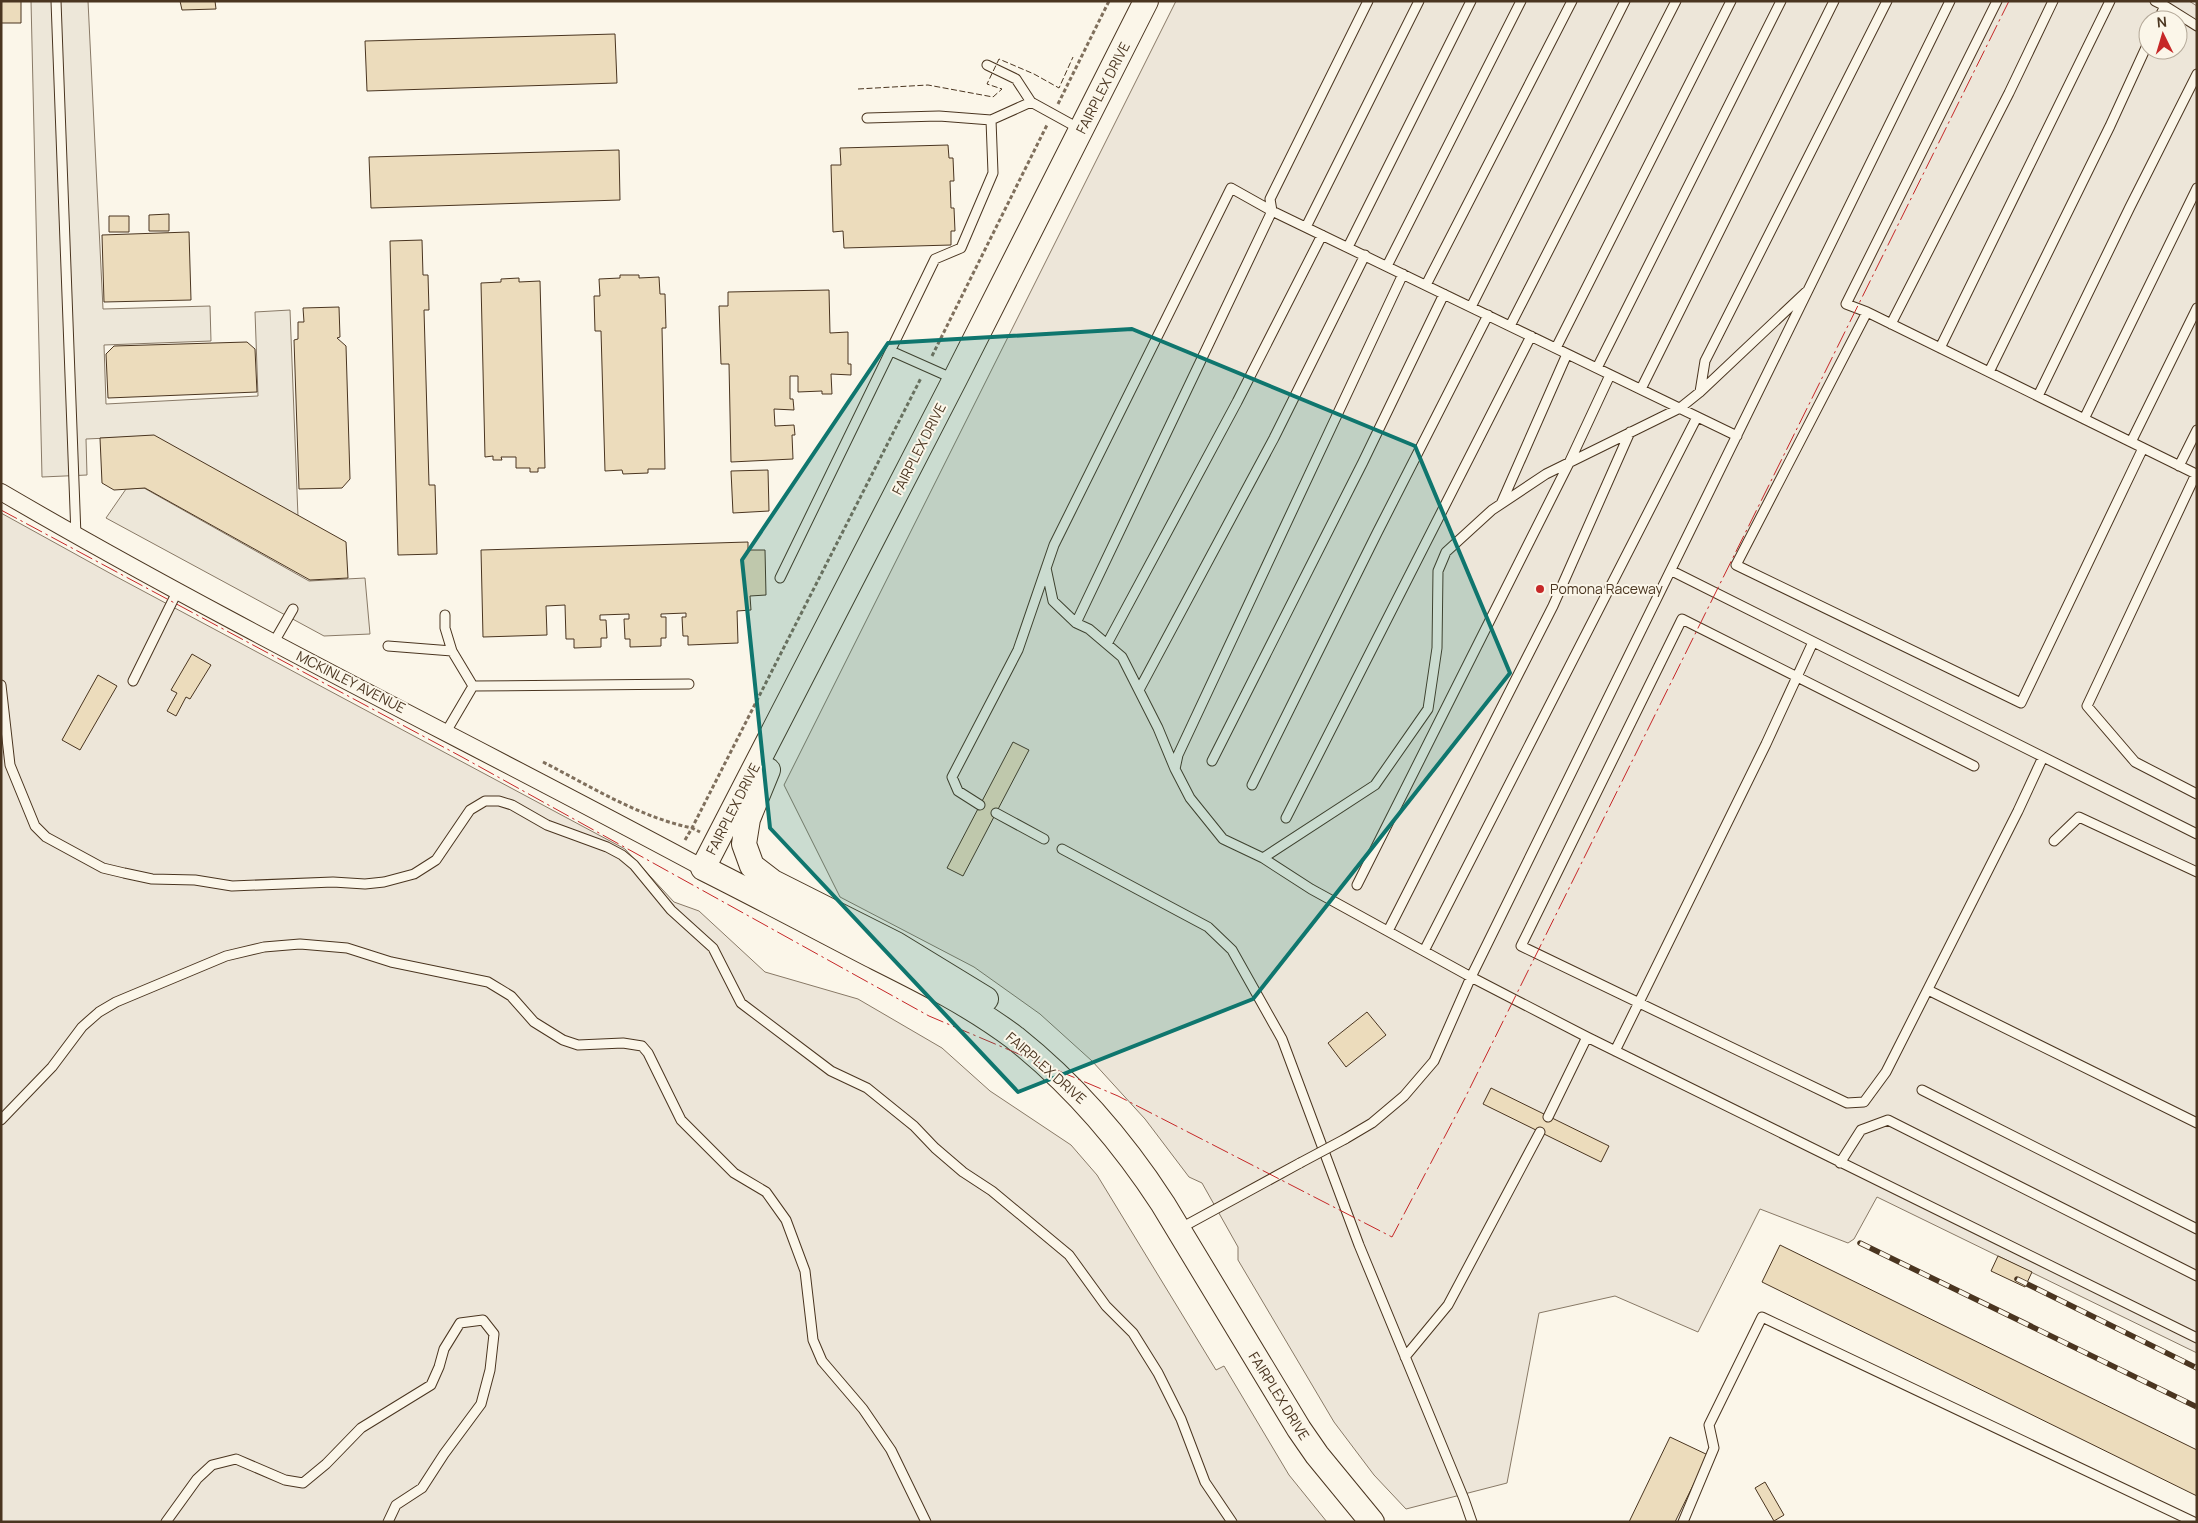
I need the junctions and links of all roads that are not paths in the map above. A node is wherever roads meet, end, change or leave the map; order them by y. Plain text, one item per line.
1 (56, 1) edge
2 (1146, 1) edge
3 (1368, 1) edge
4 (1419, 1) edge
5 (1470, 1) edge
6 (1521, 1) edge
7 (1572, 1) edge
8 (1625, 1) edge
9 (1676, 1) edge
10 (1732, 1) edge
11 (1781, 1) edge
12 (1834, 1) edge
13 (1887, 1) edge
14 (1950, 1) edge
15 (1997, 1) edge
16 (2052, 1) edge
17 (2110, 1) edge
18 (2155, 1) edge
19 (2165, 6) junction
20 (2163, 10) edge
21 (2197, 26) edge
22 (2140, 60) edge
23 (987, 65) dead end
24 (2197, 74) edge
25 (1031, 102) junction
26 (868, 118) dead end
27 (991, 120) junction
28 (1082, 130) junction
29 (2197, 188) edge
30 (1272, 211) junction
31 (1306, 227) junction
32 (1322, 235) junction
33 (1348, 247) junction
34 (1365, 255) junction
35 (1387, 266) junction
36 (1403, 274) junction
37 (1426, 285) junction
38 (1810, 289) junction
39 (1444, 294) junction
40 (1471, 307) junction
41 (2197, 308) edge
42 (1867, 312) junction
43 (1488, 315) junction
44 (1891, 324) junction
45 (1510, 326) junction
46 (1531, 336) junction
47 (1556, 348) junction
48 (1940, 348) junction
49 (891, 351) junction
50 (1567, 354) junction
51 (1597, 368) junction
52 (1989, 372) junction
53 (1610, 374) junction
54 (954, 379) junction
55 (1641, 389) junction
56 (1700, 392) junction
57 (2038, 396) junction
58 (1680, 408) junction
59 (1697, 417) junction
60 (2084, 419) junction
61 (2197, 430) edge
62 (1630, 432) junction
63 (1737, 436) junction
64 (2131, 442) junction
65 (2143, 448) junction
66 (1569, 463) junction
67 (2179, 466) junction
68 (2197, 474) edge
69 (1, 492) edge
70 (1501, 504) junction
71 (76, 536) junction
72 (1046, 567) junction
73 (1672, 571) junction
74 (780, 578) dead end
75 (177, 592) junction
76 (293, 609) dead end
77 (445, 615) dead end
78 (1076, 623) junction
79 (274, 642) junction
80 (1813, 642) junction
81 (1107, 644) junction
82 (388, 646) dead end
83 (452, 651) junction
84 (1797, 678) junction
85 (132, 681) dead end
86 (690, 684) dead end
87 (1, 685) edge
88 (472, 686) junction
89 (794, 690) junction
90 (1139, 690) junction
91 (446, 732) junction
92 (2043, 757) junction
93 (1212, 761) dead end
94 (1974, 766) dead end
95 (1175, 769) junction
96 (1252, 785) dead end
97 (2197, 794) edge
98 (980, 805) dead end
99 (996, 813) dead end
100 (1286, 818) dead end
101 (2197, 834) edge
102 (1044, 839) dead end
103 (2054, 841) dead end
104 (1062, 849) dead end
105 (1263, 858) junction
106 (703, 868) junction
107 (2197, 872) edge
108 (1357, 885) dead end
109 (1388, 931) junction
110 (1424, 951) junction
111 (1471, 977) junction
112 (1928, 990) junction
113 (1638, 1002) junction
114 (1587, 1037) junction
115 (1615, 1051) junction
116 (1922, 1090) dead end
117 (1548, 1117) dead end
118 (1, 1120) edge
119 (2197, 1123) edge
120 (1540, 1132) dead end
121 (1133, 1160) junction
122 (1840, 1163) junction
123 (1178, 1229) junction
124 (2197, 1229) edge
125 (2197, 1276) edge
126 (2197, 1338) edge
127 (1405, 1357) junction
128 (166, 1522) edge
129 (388, 1522) edge
130 (926, 1522) edge
131 (1232, 1522) edge
132 (1372, 1522) edge
133 (1472, 1522) edge
134 (1683, 1522) edge
135 (2194, 1522) edge

1 - 71 lane
2 - 28 street, FAIRPLEX DRIVE
3 - 30 lane
4 - 31 lane
5 - 33 lane
6 - 35 lane
7 - 37 lane
8 - 40 lane
9 - 45 lane
10 - 47 lane
11 - 51 lane
12 - 55 lane
13 - 56 lane
14 - 38 lane
15 - 42 lane
16 - 44 lane
17 - 48 lane
18 - 19 lane
19 - 20 lane
19 - 21 lane
22 - 52 lane
23 - 25 lane
24 - 57 lane
25 - 27 lane
25 - 28 lane
26 - 27 lane
27 - 49 lane
28 - 54 street, FAIRPLEX DRIVE
29 - 60 lane
30 - 31 lane
30 - 72 lane
30 - 78 lane
31 - 32 lane
32 - 33 lane
32 - 81 lane
33 - 34 lane
34 - 35 lane
34 - 90 lane
35 - 36 lane
36 - 37 lane
36 - 95 lane
37 - 39 lane
38 - 56 lane
38 - 63 lane
39 - 40 lane
39 - 93 lane
40 - 43 lane
41 - 64 lane
42 - 44 lane
42 - 65 lane
43 - 45 lane
43 - 96 lane
44 - 48 lane
45 - 46 lane
46 - 47 lane
46 - 100 lane
47 - 50 lane
48 - 52 lane
49 - 54 lane
49 - 74 lane
50 - 51 lane
50 - 70 lane
51 - 53 lane
52 - 57 lane
53 - 55 lane
53 - 66 lane
54 - 89 street, FAIRPLEX DRIVE
55 - 58 lane
56 - 58 lane
57 - 60 lane
58 - 59 lane
58 - 62 lane
59 - 63 lane
59 - 110 lane
60 - 64 lane
61 - 67 lane
62 - 66 lane
62 - 109 lane
63 - 73 lane
64 - 65 lane
65 - 67 lane
66 - 70 lane
66 - 108 lane
67 - 68 lane
68 - 97 lane
69 - 71 street, MCKINLEY AVENUE
70 - 105 lane
71 - 75 street, MCKINLEY AVENUE
72 - 78 lane
72 - 98 lane
73 - 80 lane
73 - 111 lane
75 - 79 street, MCKINLEY AVENUE
75 - 85 lane
76 - 79 lane
77 - 83 lane
78 - 81 lane
79 - 91 street, MCKINLEY AVENUE
80 - 84 lane
80 - 92 lane
81 - 90 lane
82 - 83 lane
83 - 88 lane
84 - 94 lane
84 - 113 lane
84 - 113 lane
86 - 88 lane
87 - 131 lane
88 - 91 lane
89 - 106 street, FAIRPLEX DRIVE
89 - 121 street
90 - 95 lane
91 - 106 street, MCKINLEY AVENUE
92 - 101 lane
92 - 112 lane
95 - 105 lane
99 - 102 lane
103 - 107 lane
104 - 127 lane
105 - 109 lane
106 - 121 street, FAIRPLEX DRIVE
109 - 110 lane
110 - 111 lane
111 - 114 lane
111 - 123 lane, bridge
112 - 113 lane
112 - 119 lane
113 - 115 lane
114 - 115 lane
114 - 117 lane
115 - 122 lane
116 - 124 lane
118 - 130 lane
120 - 127 lane
121 - 123 street, FAIRPLEX DRIVE
122 - 125 lane
122 - 126 lane
123 - 132 street, FAIRPLEX DRIVE
127 - 133 lane
128 - 129 lane
134 - 135 lane

